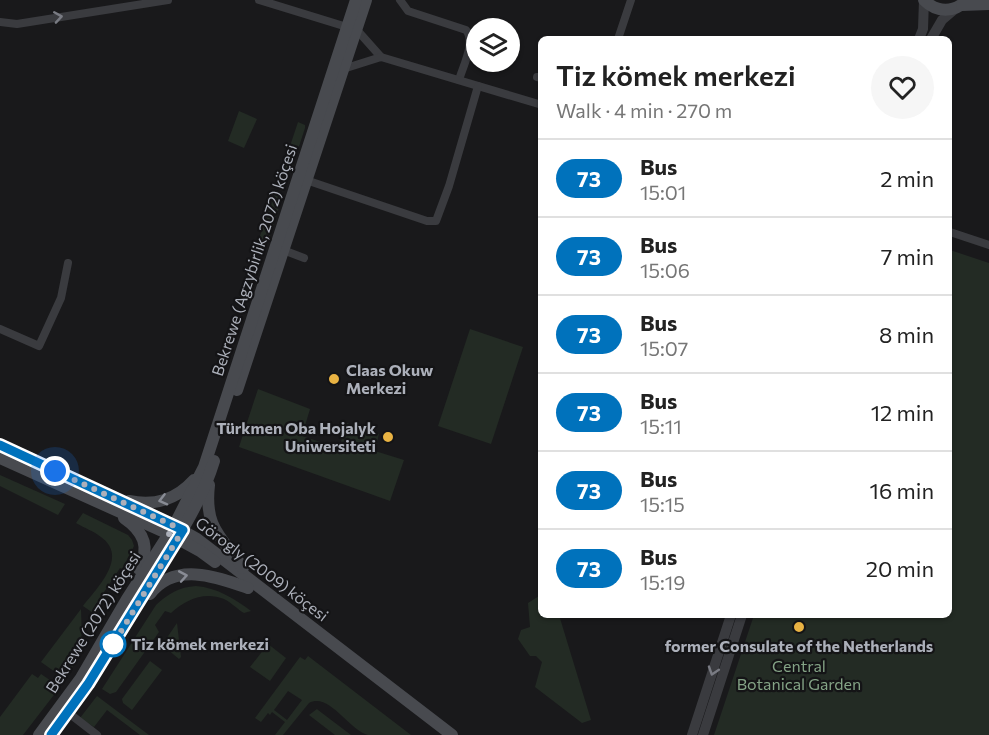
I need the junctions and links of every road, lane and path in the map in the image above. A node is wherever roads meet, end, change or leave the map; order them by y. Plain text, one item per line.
1 (162, 0) edge
2 (259, 0) edge
3 (356, 0) edge
4 (366, 0) edge
5 (400, 0) edge
6 (631, 0) edge
7 (924, 0) edge
8 (989, 4) edge
9 (961, 5) edge
10 (0, 21) edge
11 (352, 28) junction
12 (619, 36) edge
13 (921, 36) edge
14 (933, 36) edge
15 (381, 57) junction
16 (343, 69) junction
17 (459, 80) junction
18 (478, 86) junction
19 (538, 104) edge
20 (302, 179) junction
21 (952, 233) edge
22 (989, 245) edge
23 (283, 250) junction
24 (304, 258) dead end
25 (68, 264) dead end
26 (0, 329) edge
27 (0, 446) edge
28 (0, 458) edge
29 (208, 469) junction
30 (107, 501) junction
31 (176, 532) junction
32 (250, 585) junction
33 (132, 603) junction
34 (730, 618) edge
35 (741, 618) edge
36 (64, 710) junction
37 (39, 735) edge
38 (51, 735) edge
39 (97, 735) edge
40 (439, 735) edge
41 (452, 735) edge
42 (692, 735) edge
43 (703, 735) edge

10 -> 1 street
2 - 11 street
3 - 11 main road, Bekrewe (Agzybirlik, 2072) köçesi
4 - 11 main road, Bekrewe (Agzybirlik, 2072) köçesi
5 - 17 street
6 - 12 street
7 - 9 main road
7 - 13 street
8 - 9 main road
9 - 14 street
11 - 15 street
11 - 16 main road, Bekrewe (Agzybirlik, 2072) köçesi
11 - 20 main road, Bekrewe (Agzybirlik, 2072) köçesi
15 - 16 street
15 - 17 street
16 - 20 main road, Bekrewe (Agzybirlik, 2072) köçesi
17 - 18 street
18 - 19 street
18 - 20 street
20 - 23 main road, Bekrewe (Agzybirlik, 2072) köçesi
20 - 29 main road, Bekrewe (Agzybirlik, 2072) köçesi
21 - 22 street
23 - 24 street
23 - 29 main road, Bekrewe (Agzybirlik, 2072) köçesi
25 - 26 street
27 - 30 main road, Görogly (2009) köçesi
28 - 30 main road, Görogly (2009) köçesi
29 -> 30 main road
29 - 31 main road, Bekrewe (Agzybirlik, 2072) köçesi
29 - 32 main road
30 - 31 main road, Görogly (2009) köçesi
30 - 33 main road
31 - 32 main road, Görogly (2009) köçesi
31 - 33 main road, Bekrewe (2072) köçesi
33 -> 32 main road
32 - 40 main road, Görogly (2009) köçesi
32 - 41 main road, Görogly (2009) köçesi
33 - 36 main road, Bekrewe (2072) köçesi
34 -> 42 street
35 - 43 street
36 - 37 main road, Bekrewe (2072) köçesi
36 - 38 main road, Bekrewe (2072) köçesi
36 - 39 street

